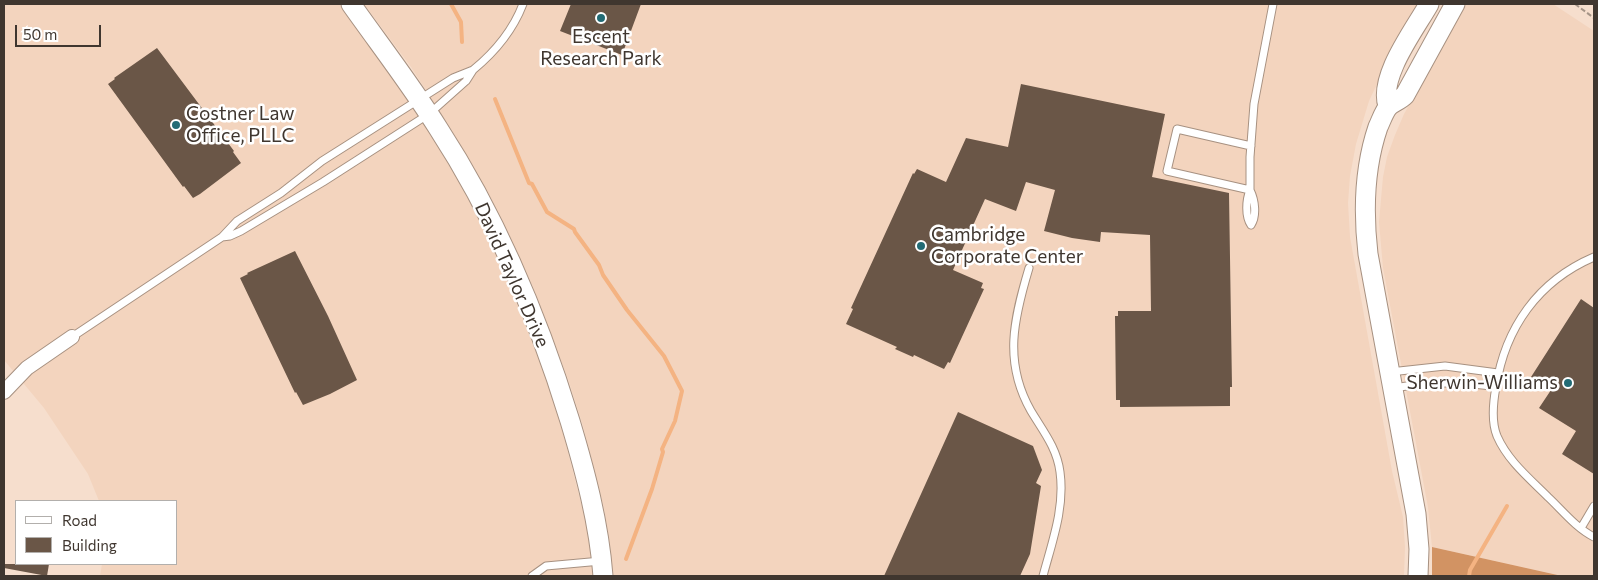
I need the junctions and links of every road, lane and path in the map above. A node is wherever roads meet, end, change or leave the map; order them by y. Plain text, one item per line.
1 (351, 4) edge
2 (524, 4) edge
3 (1273, 4) edge
4 (1429, 4) edge
5 (1455, 4) edge
6 (1574, 4) edge
7 (1594, 18) edge
8 (473, 70) junction
9 (1388, 106) junction
10 (424, 107) junction
11 (1251, 146) junction
12 (222, 237) junction
13 (1594, 257) edge
14 (1029, 268) dead end
15 (72, 337) joint
16 (1498, 373) junction
17 (1390, 380) junction
18 (1496, 387) junction
19 (4, 392) edge
20 (1594, 506) edge
21 (1581, 528) junction
22 (1594, 536) edge
23 (603, 568) edge
24 (532, 576) edge
25 (1043, 576) edge
26 (1418, 576) edge

1 - 10 street, David Taylor Drive
2 - 8 lane
3 - 11 lane
4 - 9 street
5 - 9 street
6 - 7 path
8 - 10 lane
8 - 10 lane
9 - 17 street
10 - 12 lane
10 - 12 lane
10 - 23 street, David Taylor Drive
11 - 11 lane
12 - 15 lane
13 - 16 lane
14 - 25 lane
15 - 19 street
16 - 17 lane
16 - 18 lane
17 - 18 lane
17 - 26 street
18 - 21 lane
20 - 21 lane
21 - 22 lane
23 - 24 lane

